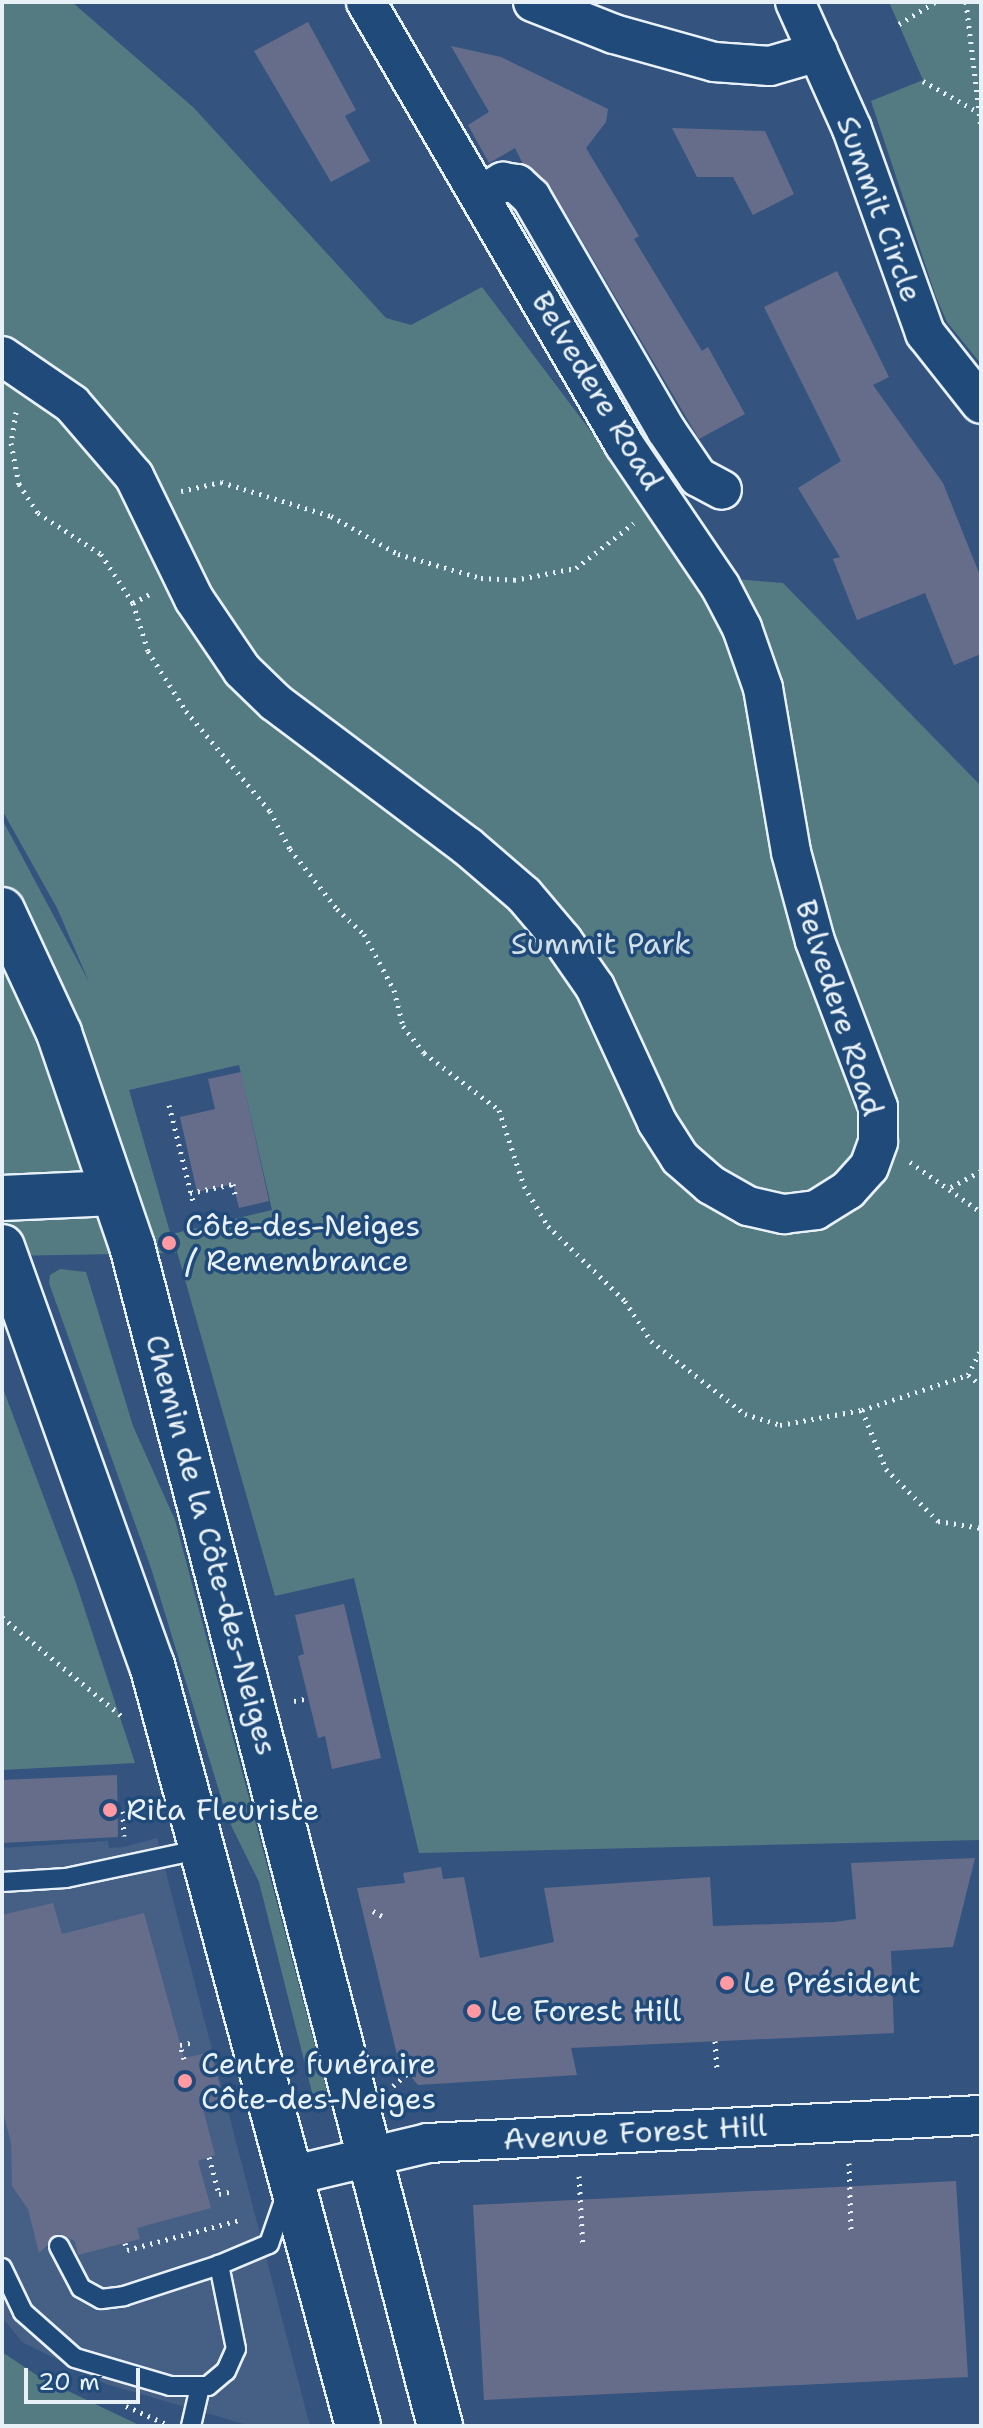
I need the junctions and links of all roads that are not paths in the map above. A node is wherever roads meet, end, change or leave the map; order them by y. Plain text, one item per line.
1 (366, 2) edge
2 (533, 2) edge
3 (795, 2) edge
4 (818, 52) junction
5 (481, 195) junction
6 (12, 361) edge
7 (981, 404) edge
8 (722, 490) dead end
9 (2, 910) edge
10 (114, 1193) junction
11 (2, 1198) edge
12 (2, 1247) edge
13 (206, 1849) junction
14 (2, 1882) edge
15 (981, 2115) edge
16 (372, 2154) junction
17 (294, 2175) junction
18 (59, 2246) dead end
19 (219, 2265) junction
20 (2, 2268) edge
21 (200, 2387) junction
22 (191, 2426) edge
23 (358, 2426) edge
24 (440, 2426) edge

1 - 5 street, Belvedere Road
2 - 4 street
3 - 4 street, Summit Circle
4 - 7 street, Summit Circle
5 - 6 street, Belvedere Road
5 - 8 street
9 - 10 main road, Chemin de la Côte-des-Neiges
10 - 11 main road
10 - 16 main road, Chemin de la Côte-des-Neiges
12 - 13 main road
13 - 14 lane
13 - 17 main road
15 - 16 street, Avenue Forest Hill
16 - 17 street, Avenue Forest Hill
16 - 24 main road, Chemin de la Côte-des-Neiges
17 - 19 lane
17 - 23 main road
18 - 19 lane
19 - 21 lane
20 - 21 lane
21 - 22 lane

